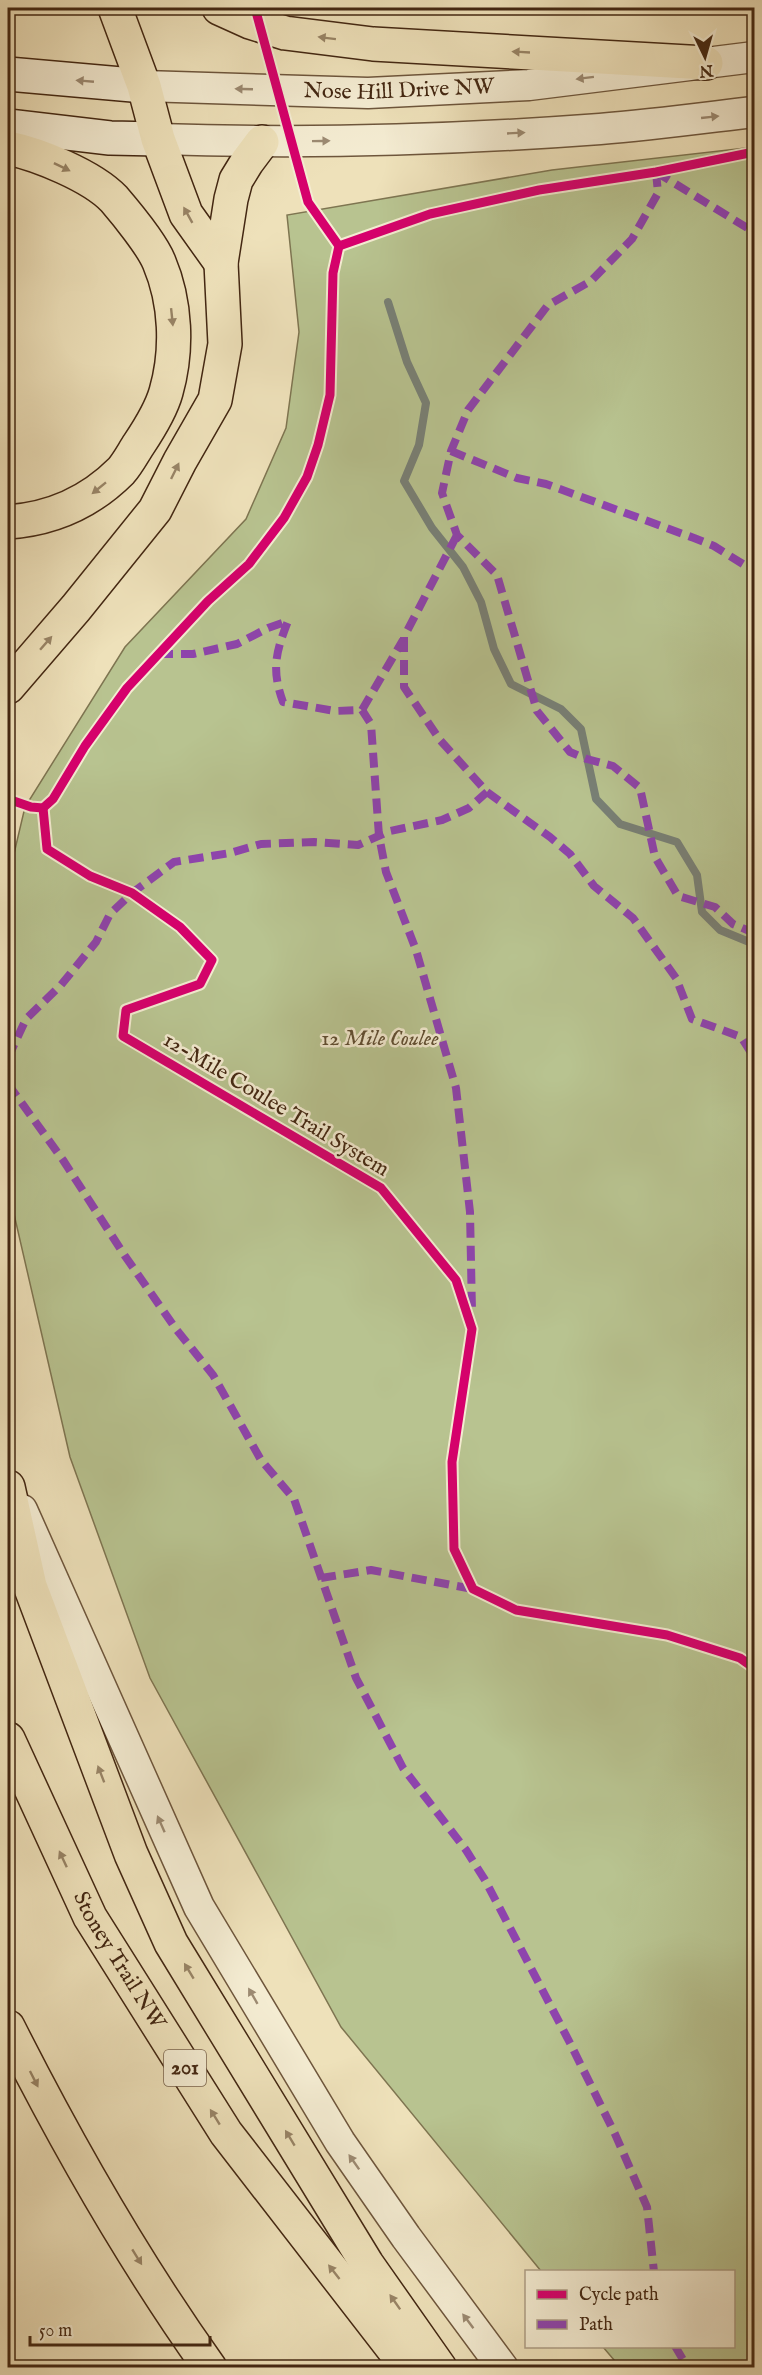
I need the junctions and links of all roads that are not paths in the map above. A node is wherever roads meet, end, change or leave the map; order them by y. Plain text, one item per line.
1 (115, 8) edge
2 (219, 8) edge
3 (754, 57) edge
4 (706, 63) junction
5 (8, 74) edge
6 (144, 86) junction
7 (754, 112) edge
8 (8, 126) edge
9 (158, 139) junction
10 (262, 142) junction
11 (8, 148) edge
12 (221, 263) junction
13 (8, 522) edge
14 (8, 687) edge
15 (8, 1477) edge
16 (8, 1487) edge
17 (8, 1738) edge
18 (8, 2027) edge
19 (210, 2367) edge
20 (408, 2367) edge
21 (440, 2367) edge
22 (503, 2367) edge

1 - 6 highway
4 -> 2 highway
3 - 4 street, Nose Hill Drive NW
4 -> 6 street, Nose Hill Drive NW
6 -> 5 main road, Nose Hill Drive NW
6 - 9 highway
10 -> 7 street
8 - 9 main road
9 - 10 street
12 -> 9 highway
10 - 12 highway
11 -> 13 highway
14 -> 12 highway
22 -> 15 street
21 -> 16 highway
20 -> 17 highway, Stoney Trail NW / 201
18 -> 19 highway

